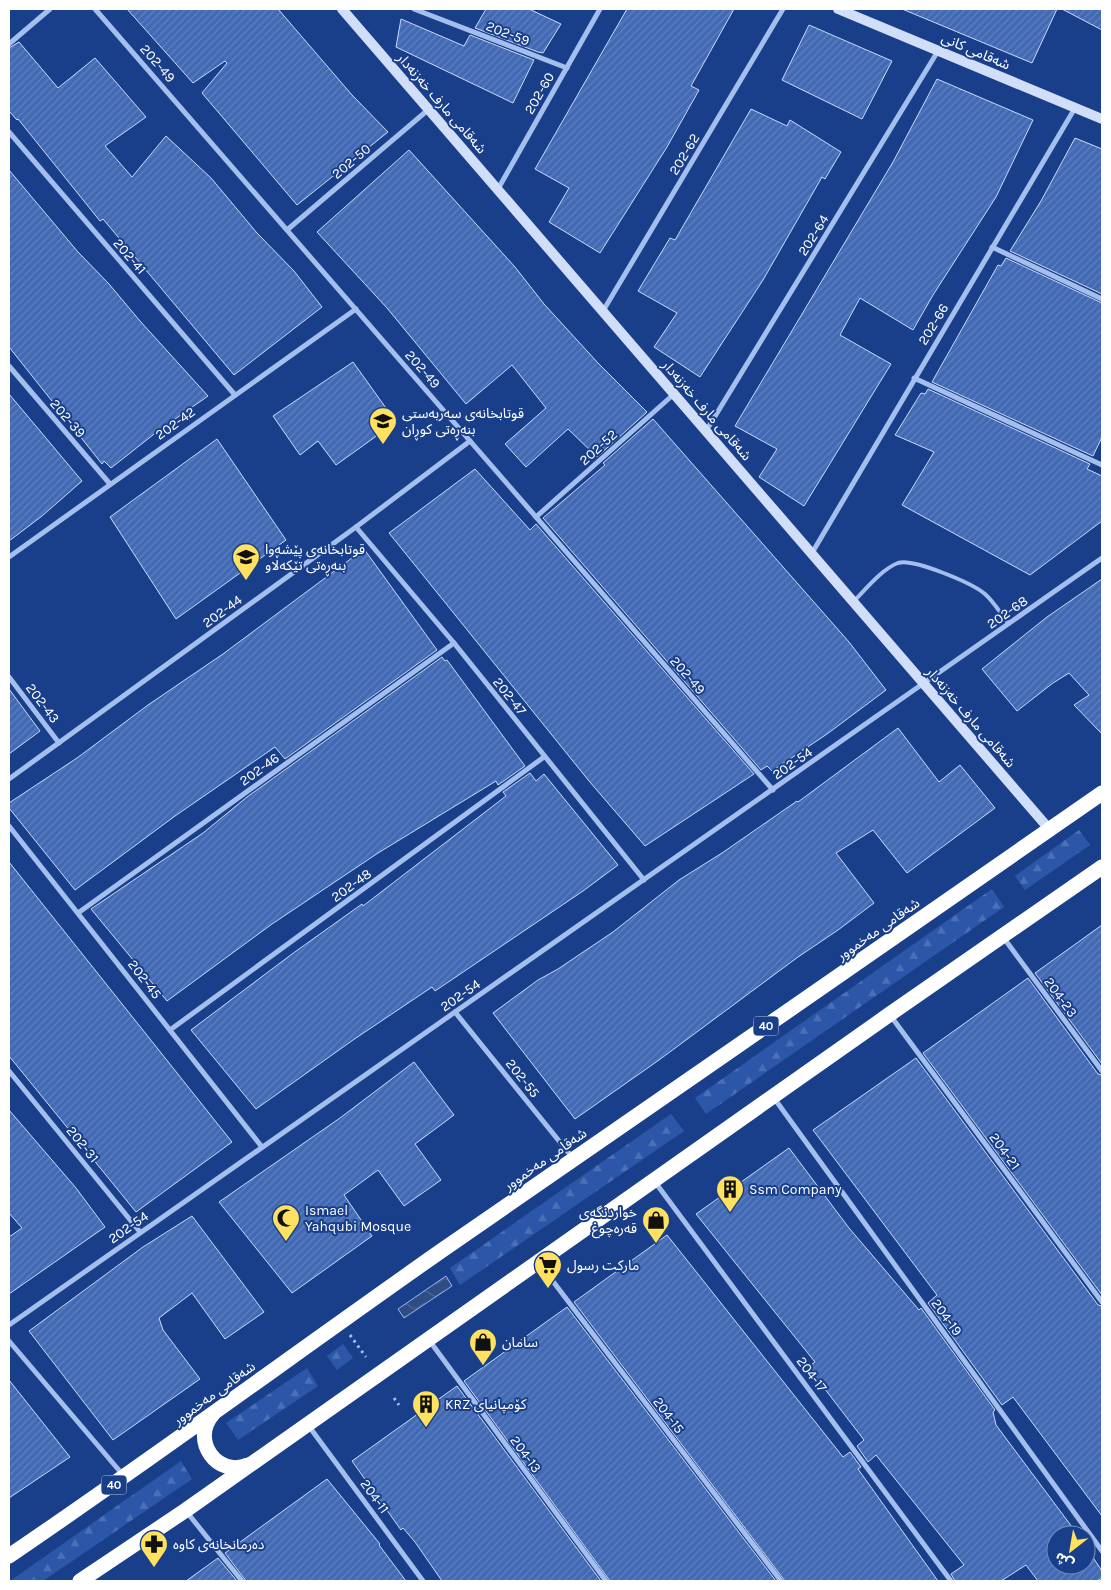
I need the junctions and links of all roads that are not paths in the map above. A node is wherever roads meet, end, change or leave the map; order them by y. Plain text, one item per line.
1 (50, 9) edge
2 (96, 9) edge
3 (342, 9) edge
4 (414, 9) edge
5 (600, 9) edge
6 (784, 9) edge
7 (838, 9) edge
8 (9, 44) edge
9 (939, 50) junction
10 (567, 68) junction
11 (1075, 107) junction
12 (429, 109) junction
13 (1102, 119) edge
14 (9, 132) edge
15 (498, 189) junction
16 (287, 230) junction
17 (992, 247) junction
18 (1102, 299) edge
19 (356, 308) junction
20 (603, 310) junction
21 (9, 366) edge
22 (914, 378) junction
23 (674, 394) junction
24 (235, 395) junction
25 (706, 431) junction
26 (470, 441) junction
27 (1102, 465) edge
28 (110, 484) junction
29 (536, 518) junction
30 (356, 527) junction
31 (812, 553) junction
32 (9, 557) edge
33 (1102, 558) edge
34 (854, 601) junction
35 (1009, 624) junction
36 (454, 643) junction
37 (9, 677) edge
38 (924, 684) junction
39 (60, 743) junction
40 (544, 757) junction
41 (9, 779) edge
42 (773, 790) junction
43 (1102, 793) edge
44 (9, 826) edge
45 (1050, 830) junction
46 (1102, 867) edge
47 (644, 880) junction
48 (78, 913) junction
49 (1003, 936) junction
50 (455, 1012) junction
51 (890, 1014) junction
52 (170, 1030) junction
53 (9, 1071) edge
54 (1102, 1071) edge
55 (773, 1096) junction
56 (262, 1147) junction
57 (574, 1159) junction
58 (654, 1181) junction
59 (140, 1232) junction
60 (538, 1262) junction
61 (1102, 1302) edge
62 (9, 1325) edge
63 (428, 1339) junction
64 (9, 1341) edge
65 (217, 1410) junction
66 (308, 1424) junction
67 (257, 1459) junction
68 (124, 1478) junction
69 (186, 1510) junction
70 (1102, 1551) edge
71 (9, 1556) edge
72 (80, 1581) edge
73 (242, 1581) edge
74 (423, 1581) edge
75 (606, 1581) edge
76 (781, 1581) edge
77 (951, 1581) edge

1 - 8 street
2 - 16 street, 202-49
3 - 12 street, شەقامی مارف خەزنەدار
4 - 10 street, 202-59
5 - 10 street, 202-60
6 - 20 street, 202-62
7 - 9 street, شەقامی کانی
9 - 11 street, شەقامی کانی
9 - 25 street, 202-64
10 - 15 street, 202-60
11 - 13 street, شەقامی کانی
11 - 17 street, 202-66
12 - 15 street, شەقامی مارف خەزنەدار
12 - 16 street, 202-50
14 - 24 street, 202-41
15 - 20 street, شەقامی مارف خەزنەدار
16 - 19 street, 202-49
17 - 18 street
17 - 22 street, 202-66
19 - 24 street, 202-42
19 - 26 street, 202-49
20 - 23 street, شەقامی مارف خەزنەدار
21 - 28 street, 202-39
22 - 27 street
22 - 31 street, 202-66
23 - 25 street, شەقامی مارف خەزنەدار
23 - 29 street, 202-52
24 - 28 street, 202-42
25 - 31 street, شەقامی مارف خەزنەدار
26 - 29 street, 202-49
26 - 30 street, 202-44
28 - 32 street, 202-42
29 - 42 street, 202-49
30 - 36 street, 202-47
30 - 39 street, 202-44
31 - 34 street, شەقامی مارف خەزنەدار
33 - 35 street, 202-68
34 - 35 lane
34 - 38 street, شەقامی مارف خەزنەدار
35 - 38 street, 202-68
36 - 40 street, 202-47
36 - 48 street, 202-46
37 - 39 street, 202-43
38 - 42 street, 202-54
38 - 45 street, شەقامی مارف خەزنەدار
39 - 41 street, 202-44
40 - 47 street, 202-47
40 - 52 street, 202-48
42 - 47 street, 202-54
43 - 45 highway, شەقامی مەخموور / 40
44 - 48 street, 202-45
45 - 57 highway, شەقامی مەخموور / 40
46 - 49 highway
47 - 50 street, 202-54
48 - 52 street, 202-45
49 - 51 highway
49 - 54 street, 204-23
50 - 56 street, 202-54
50 - 57 street, 202-55
51 - 55 highway
51 - 61 street, 204-21
52 - 56 street, 202-45
53 - 59 street, 202-31
55 - 58 highway
55 - 70 street, 204-19
56 - 59 street, 202-54
57 - 65 highway, شەقامی مەخموور / 40
58 - 60 highway
58 - 77 street, 204-17
59 - 62 street, 202-54
60 - 63 highway
60 - 76 street, 204-15
63 - 66 highway
63 - 75 street, 204-13
64 - 68 street
65 - 67 highway
65 - 68 highway, شەقامی مەخموور / 40
66 - 67 highway
66 - 74 street, 204-11
67 - 69 highway
68 - 71 highway, شەقامی مەخموور / 40
69 - 72 highway
69 - 73 street

